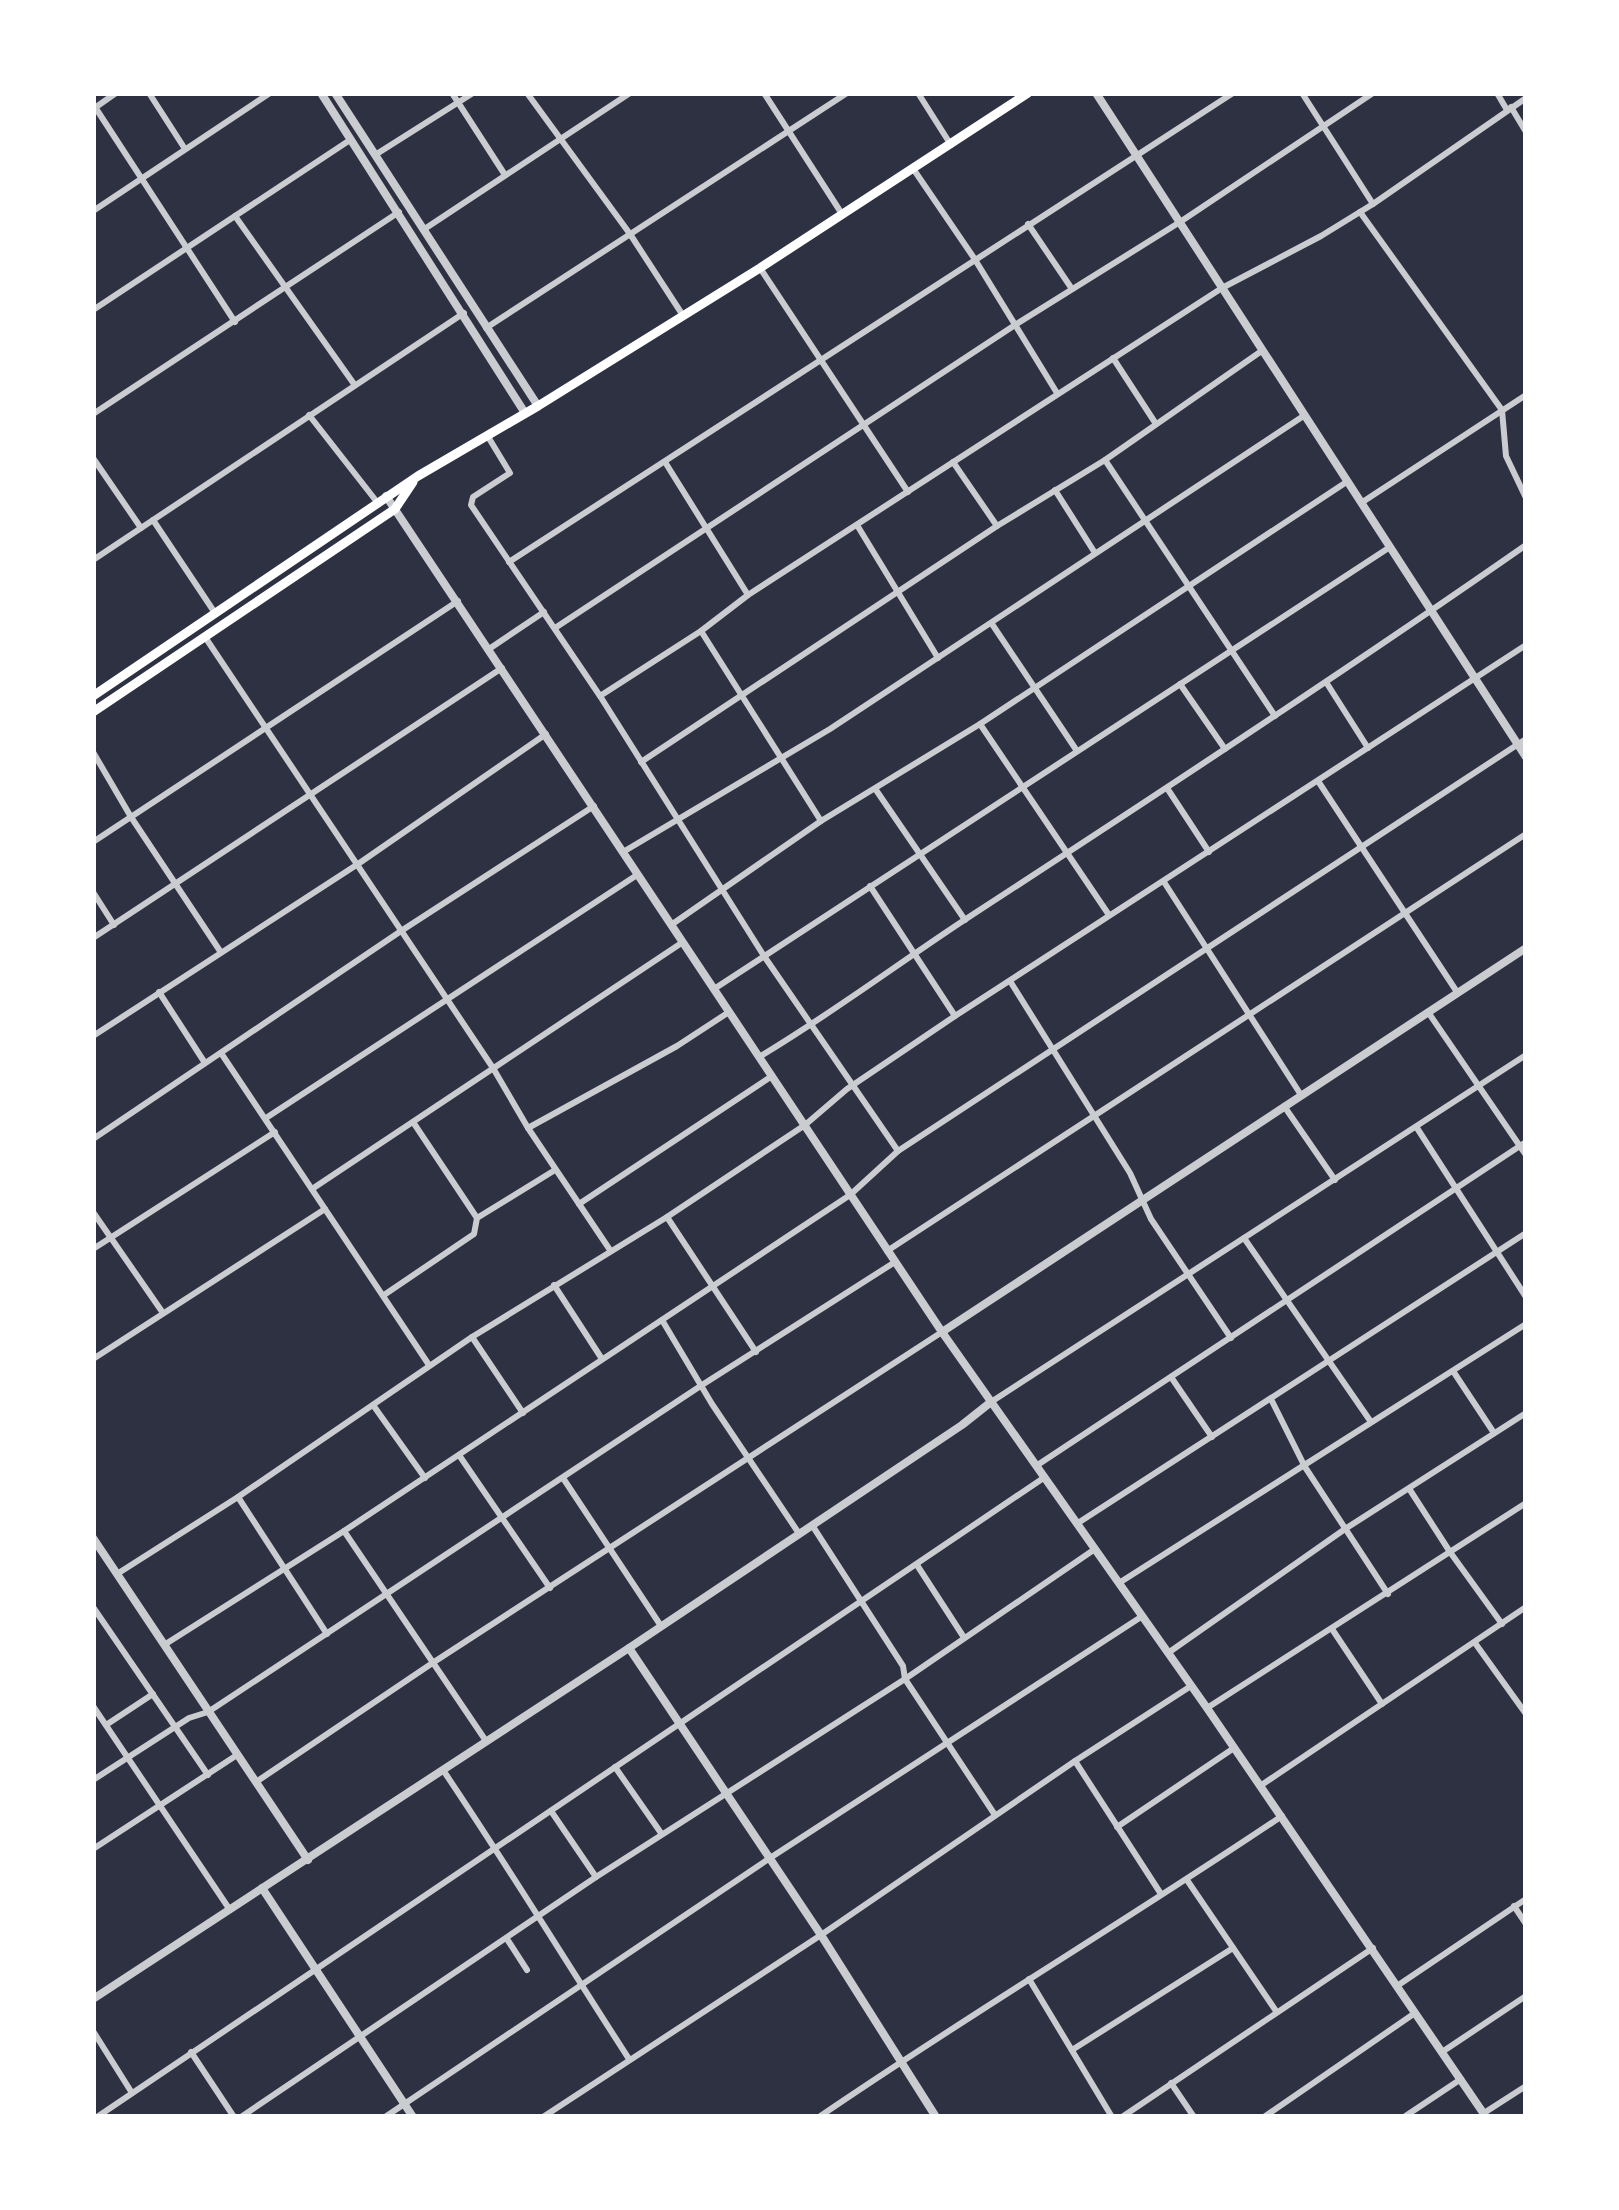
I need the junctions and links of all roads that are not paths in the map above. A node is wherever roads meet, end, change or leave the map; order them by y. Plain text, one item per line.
1 (116, 93) edge
2 (149, 93) edge
3 (270, 93) edge
4 (335, 93) edge
5 (452, 93) edge
6 (473, 93) edge
7 (527, 93) edge
8 (630, 93) edge
9 (764, 93) edge
10 (848, 93) edge
11 (918, 93) edge
12 (1028, 93) edge
13 (1096, 93) edge
14 (1233, 93) edge
15 (1302, 93) edge
16 (1373, 93) edge
17 (1497, 93) edge
18 (323, 97) edge
19 (1526, 98) edge
20 (458, 102) junction
21 (94, 108) edge
22 (1509, 109) junction
23 (1323, 127) junction
24 (788, 130) junction
25 (1526, 132) edge
26 (351, 140) junction
27 (560, 140) junction
28 (951, 145) junction
29 (185, 149) junction
30 (375, 155) junction
31 (1137, 157) junction
32 (914, 170) junction
33 (505, 175) junction
34 (142, 179) junction
35 (1373, 204) junction
36 (93, 211) edge
37 (399, 212) junction
38 (1360, 212) junction
39 (842, 214) junction
40 (235, 216) junction
41 (1180, 222) junction
42 (1028, 224) junction
43 (423, 230) junction
44 (630, 234) junction
45 (188, 248) junction
46 (974, 258) junction
47 (760, 268) junction
48 (286, 288) junction
49 (1222, 288) junction
50 (1072, 289) junction
51 (93, 310) edge
52 (464, 313) junction
53 (682, 314) junction
54 (235, 322) junction
55 (1015, 325) junction
56 (486, 328) junction
57 (1263, 350) junction
58 (1113, 358) junction
59 (819, 360) junction
60 (355, 384) junction
61 (1057, 393) junction
62 (1526, 395) edge
63 (538, 406) junction
64 (1502, 410) junction
65 (525, 413) junction
66 (93, 414) edge
67 (309, 415) junction
68 (1305, 416) junction
69 (1156, 424) junction
70 (863, 427) junction
71 (488, 435) junction
72 (93, 458) edge
73 (1105, 460) junction
74 (665, 462) junction
75 (953, 462) junction
76 (418, 476) junction
77 (1348, 482) junction
78 (1055, 490) junction
79 (908, 492) junction
80 (1526, 498) edge
81 (382, 499) junction
82 (1361, 503) junction
83 (395, 509) junction
84 (153, 520) junction
85 (1144, 521) junction
86 (857, 525) junction
87 (998, 526) junction
88 (708, 527) junction
89 (141, 528) junction
90 (1526, 545) edge
91 (1390, 547) junction
92 (1096, 553) junction
93 (93, 560) edge
94 (509, 562) junction
95 (1190, 586) junction
96 (897, 593) junction
97 (748, 595) junction
98 (458, 602) junction
99 (1431, 611) junction
100 (544, 612) junction
101 (215, 613) junction
102 (992, 624) junction
103 (555, 628) junction
104 (701, 631) junction
105 (205, 636) junction
106 (1526, 646) edge
107 (489, 649) junction
108 (1232, 650) junction
109 (938, 658) junction
110 (502, 668) junction
111 (1476, 680) junction
112 (1326, 682) junction
113 (1180, 684) junction
114 (1035, 688) junction
115 (742, 694) junction
116 (93, 696) edge
117 (600, 696) junction
118 (93, 712) edge
119 (1275, 716) junction
120 (980, 724) junction
121 (267, 727) junction
122 (546, 734) junction
123 (1522, 741) edge
124 (1369, 748) junction
125 (1225, 749) junction
126 (1077, 751) junction
127 (93, 752) edge
128 (1526, 757) edge
129 (782, 760) junction
130 (641, 762) junction
131 (1318, 781) junction
132 (1023, 787) junction
133 (1166, 788) junction
134 (876, 790) junction
135 (312, 796) junction
136 (594, 806) junction
137 (131, 817) junction
138 (677, 820) junction
139 (821, 821) junction
140 (1526, 834) edge
141 (93, 842) edge
142 (1362, 847) junction
143 (623, 852) junction
144 (1069, 852) junction
145 (1208, 852) junction
146 (920, 854) junction
147 (358, 864) junction
148 (638, 875) junction
149 (1164, 882) junction
150 (176, 885) junction
151 (870, 886) junction
152 (723, 891) junction
153 (93, 892) edge
154 (1405, 912) junction
155 (1110, 916) junction
156 (965, 920) junction
157 (114, 925) junction
158 (670, 925) junction
159 (401, 931) junction
160 (93, 938) edge
161 (683, 942) junction
162 (1206, 948) junction
163 (1526, 948) edge
164 (220, 952) junction
165 (913, 954) junction
166 (764, 956) junction
167 (1010, 981) junction
168 (714, 989) junction
169 (159, 992) junction
170 (1457, 992) junction
171 (447, 999) junction
172 (729, 1012) junction
173 (1428, 1012) junction
174 (1246, 1014) junction
175 (955, 1016) junction
176 (813, 1025) junction
177 (93, 1036) edge
178 (1053, 1049) junction
179 (221, 1053) junction
180 (1526, 1055) edge
181 (759, 1057) junction
182 (206, 1063) junction
183 (493, 1069) junction
184 (772, 1076) junction
185 (853, 1086) junction
186 (1478, 1086) junction
187 (1301, 1096) junction
188 (1284, 1106) junction
189 (1095, 1114) junction
190 (266, 1118) junction
191 (413, 1122) junction
192 (805, 1125) junction
193 (1417, 1127) junction
194 (528, 1128) junction
195 (275, 1132) junction
196 (93, 1139) edge
197 (1523, 1144) edge
198 (898, 1150) junction
199 (1526, 1155) edge
200 (555, 1170) junction
201 (1335, 1180) junction
202 (312, 1189) junction
203 (1456, 1190) junction
204 (850, 1195) junction
205 (1142, 1200) junction
206 (579, 1204) junction
207 (325, 1209) junction
208 (93, 1212) edge
209 (667, 1217) junction
210 (477, 1218) junction
211 (1526, 1233) edge
212 (110, 1237) junction
213 (1244, 1238) junction
214 (93, 1249) edge
215 (610, 1250) junction
216 (887, 1251) junction
217 (1498, 1252) junction
218 (895, 1262) junction
219 (1188, 1275) junction
220 (554, 1285) junction
221 (714, 1286) junction
222 (384, 1295) junction
223 (1526, 1297) edge
224 (1289, 1301) junction
225 (163, 1313) junction
226 (662, 1320) junction
227 (1526, 1324) edge
228 (942, 1331) junction
229 (472, 1337) junction
230 (1231, 1338) junction
231 (756, 1352) junction
232 (93, 1359) edge
233 (602, 1359) junction
234 (1330, 1361) junction
235 (430, 1366) junction
236 (1453, 1371) junction
237 (1171, 1377) junction
238 (703, 1385) junction
239 (1271, 1400) junction
240 (991, 1402) junction
241 (373, 1405) junction
242 (523, 1413) junction
243 (1526, 1413) edge
244 (1371, 1422) junction
245 (1495, 1434) junction
246 (1212, 1437) junction
247 (459, 1455) junction
248 (748, 1460) junction
249 (1036, 1466) junction
250 (1305, 1467) junction
251 (1045, 1477) junction
252 (425, 1478) junction
253 (563, 1478) junction
254 (1410, 1490) junction
255 (238, 1497) junction
256 (1526, 1503) edge
257 (502, 1518) junction
258 (1078, 1523) junction
259 (812, 1525) junction
260 (1345, 1529) junction
261 (344, 1532) junction
262 (798, 1532) junction
263 (93, 1538) edge
264 (610, 1549) junction
265 (1095, 1549) junction
266 (1450, 1552) junction
267 (916, 1565) junction
268 (284, 1568) junction
269 (117, 1574) junction
270 (1118, 1584) junction
271 (550, 1588) junction
272 (1388, 1594) junction
273 (385, 1595) junction
274 (862, 1602) junction
275 (93, 1607) edge
276 (1526, 1607) edge
277 (1141, 1617) junction
278 (1502, 1624) junction
279 (661, 1626) junction
280 (1332, 1629) junction
281 (327, 1634) junction
282 (964, 1636) junction
283 (1475, 1643) junction
284 (164, 1645) junction
285 (629, 1648) junction
286 (1168, 1653) junction
287 (434, 1662) junction
288 (905, 1679) junction
289 (1191, 1686) junction
290 (153, 1694) junction
291 (1382, 1704) junction
292 (93, 1706) edge
293 (1208, 1708) junction
294 (208, 1712) junction
295 (1526, 1714) edge
296 (106, 1725) junction
297 (679, 1725) junction
298 (176, 1727) junction
299 (486, 1741) junction
300 (946, 1742) junction
301 (1234, 1748) junction
302 (238, 1755) junction
303 (128, 1757) junction
304 (1075, 1761) junction
305 (616, 1767) junction
306 (443, 1770) junction
307 (208, 1775) junction
308 (93, 1780) edge
309 (256, 1782) junction
310 (1260, 1786) junction
311 (727, 1795) junction
312 (158, 1805) junction
313 (550, 1811) junction
314 (995, 1816) junction
315 (1282, 1816) junction
316 (1117, 1827) junction
317 (662, 1834) junction
318 (496, 1848) junction
319 (93, 1849) edge
320 (770, 1858) junction
321 (308, 1860) junction
322 (596, 1876) junction
323 (1187, 1880) junction
324 (262, 1887) junction
325 (1161, 1895) junction
326 (1526, 1899) edge
327 (1514, 1906) junction
328 (230, 1910) junction
329 (537, 1918) junction
330 (1526, 1924) edge
331 (821, 1935) junction
332 (507, 1939) junction
333 (1233, 1948) junction
334 (1373, 1948) junction
335 (315, 1968) junction
336 (526, 1970) dead end
337 (1029, 1979) junction
338 (582, 1986) junction
339 (1397, 1986) junction
340 (1526, 1996) edge
341 (93, 1999) edge
342 (1276, 2012) junction
343 (1414, 2013) junction
344 (93, 2031) edge
345 (360, 2036) junction
346 (1072, 2050) junction
347 (191, 2052) junction
348 (1442, 2052) junction
349 (629, 2059) junction
350 (900, 2062) junction
351 (1461, 2079) junction
352 (1171, 2084) junction
353 (1526, 2086) edge
354 (132, 2093) junction
355 (404, 2104) junction
356 (1485, 2115) edge
357 (97, 2117) edge
358 (238, 2117) edge
359 (385, 2117) edge
360 (413, 2117) edge
361 (543, 2117) edge
362 (818, 2117) edge
363 (936, 2117) edge
364 (1112, 2117) edge
365 (1122, 2117) edge
366 (1194, 2117) edge
367 (1264, 2117) edge
368 (1405, 2117) edge

1 - 21 street
2 - 29 street
3 - 29 street
4 - 18 street
4 - 30 street
5 - 20 street
6 - 20 street
7 - 27 street
8 - 27 street
9 - 24 street
10 - 24 street
11 - 28 street
12 - 28 main road
13 - 31 street
14 - 31 street
15 - 23 street
16 - 23 street
17 - 22 street
18 - 26 street
19 - 22 street
20 - 30 street
20 - 33 street
21 - 34 street
22 - 25 street
22 - 35 street
23 - 35 street
23 - 41 street
24 - 39 street
24 - 44 street
26 - 37 street
26 - 40 street
27 - 33 street
27 - 44 street
28 - 32 main road
29 - 34 street
30 - 43 street
31 - 41 street
31 - 42 street
32 - 39 main road
32 - 46 street
33 - 43 street
34 - 36 street
34 - 45 street
35 - 38 street
37 - 48 street
37 - 52 street
38 - 49 street
38 - 64 street
39 - 47 main road
40 - 45 street
40 - 48 street
41 - 49 street
41 - 50 street
42 - 46 street
42 - 50 street
43 - 56 street
44 - 53 street
44 - 56 street
45 - 51 street
45 - 54 street
46 - 55 street
46 - 59 street
47 - 53 main road
47 - 59 street
48 - 54 street
48 - 60 street
49 - 57 street
49 - 58 street
50 - 55 street
52 - 60 street
52 - 65 street
53 - 63 main road
54 - 66 street
55 - 61 street
55 - 70 street
56 - 63 street
57 - 68 street
57 - 69 street
58 - 61 street
58 - 69 street
59 - 70 street
59 - 74 street
60 - 67 street
61 - 75 street
62 - 64 street
63 - 65 main road
64 - 80 street
64 - 82 street
65 - 71 main road
67 - 81 street
67 - 84 street
68 - 77 street
68 - 85 street
69 - 73 street
70 - 79 street
70 - 88 street
71 - 76 main road
71 - 94 street
72 - 89 street
73 - 78 street
73 - 85 street
74 - 88 street
74 - 94 street
75 - 79 street
75 - 87 street
76 - 81 main road
76 - 83 main road
77 - 82 street
77 - 95 street
78 - 87 street
78 - 92 street
79 - 86 street
81 - 83 street
81 - 101 main road
82 - 91 street
83 - 98 street
83 - 105 main road
84 - 89 street
84 - 101 street
85 - 92 street
85 - 95 street
86 - 96 street
86 - 97 street
87 - 96 street
88 - 97 street
88 - 103 street
89 - 93 street
90 - 99 street
91 - 99 street
91 - 108 street
92 - 102 street
94 - 100 street
95 - 108 street
95 - 114 street
96 - 109 street
96 - 115 street
97 - 104 street
98 - 107 street
98 - 121 street
99 - 111 street
99 - 112 street
100 - 103 street
100 - 107 street
101 - 116 main road
102 - 109 street
102 - 114 street
103 - 117 street
104 - 115 street
104 - 117 street
105 - 118 main road
105 - 121 street
106 - 111 street
107 - 110 street
108 - 113 street
108 - 119 street
109 - 129 street
110 - 122 street
110 - 135 street
111 - 123 street
111 - 124 street
112 - 119 street
112 - 124 street
113 - 125 street
113 - 126 street
114 - 120 street
114 - 126 street
115 - 129 street
115 - 130 street
117 - 130 street
119 - 125 street
120 - 132 street
120 - 134 street
121 - 135 street
121 - 137 street
122 - 136 street
122 - 147 street
123 - 128 street
123 - 142 street
124 - 131 street
125 - 133 street
126 - 132 street
127 - 137 street
129 - 138 street
129 - 139 street
130 - 138 street
131 - 142 street
131 - 145 street
132 - 144 street
132 - 146 street
133 - 144 street
133 - 145 street
134 - 139 street
134 - 146 street
135 - 147 street
135 - 150 street
136 - 143 street
136 - 159 street
137 - 141 street
137 - 150 street
138 - 143 street
138 - 152 street
139 - 152 street
140 - 154 street
142 - 154 street
142 - 162 street
143 - 148 street
144 - 155 street
144 - 156 street
145 - 149 street
146 - 151 street
146 - 156 street
147 - 159 street
147 - 164 street
148 - 158 street
148 - 171 street
149 - 155 street
149 - 162 street
150 - 157 street
150 - 164 street
151 - 165 street
151 - 166 street
152 - 158 street
152 - 166 street
153 - 157 street
154 - 170 street
154 - 174 street
155 - 167 street
156 - 165 street
157 - 160 street
158 - 161 street
159 - 171 street
159 - 179 street
161 - 168 street
161 - 183 street
162 - 174 street
162 - 178 street
163 - 170 street
164 - 169 street
165 - 175 street
165 - 176 street
166 - 168 street
166 - 176 street
167 - 175 street
167 - 178 street
168 - 172 street
169 - 177 street
169 - 182 street
170 - 173 street
171 - 183 street
171 - 190 street
172 - 181 street
172 - 194 street
173 - 186 street
173 - 187 street
174 - 187 street
174 - 189 street
175 - 185 street
176 - 181 street
176 - 185 street
178 - 189 street
178 - 198 street
179 - 182 street
179 - 190 street
180 - 186 street
181 - 184 street
182 - 196 street
183 - 191 street
183 - 194 street
184 - 192 street
184 - 206 street
185 - 192 street
185 - 198 street
186 - 193 street
186 - 197 street
187 - 188 street
188 - 201 street
188 - 205 street
189 - 205 street
189 - 216 street
190 - 195 street
191 - 202 street
191 - 210 street
192 - 204 street
192 - 209 street
193 - 201 street
193 - 203 street
194 - 200 street
195 - 202 street
195 - 212 street
197 - 199 street
197 - 203 street
198 - 204 street
200 - 206 street
200 - 210 street
201 - 213 street
202 - 207 street
203 - 217 street
203 - 224 street
204 - 216 street
204 - 221 street
205 - 219 street
205 - 228 street
206 - 215 street
207 - 222 street
207 - 225 street
208 - 212 street
209 - 215 street
209 - 221 street
210 - 222 street
211 - 217 street
212 - 214 street
212 - 225 street
213 - 219 street
213 - 224 street
215 - 220 street
216 - 218 street
217 - 223 street
217 - 234 street
218 - 228 street
218 - 231 street
219 - 230 street
219 - 240 street
220 - 229 street
220 - 233 street
221 - 226 street
221 - 231 street
222 - 235 street
224 - 230 street
224 - 234 street
225 - 232 street
226 - 233 street
226 - 238 street
227 - 236 street
228 - 240 street
228 - 248 street
229 - 235 street
229 - 242 street
230 - 237 street
231 - 238 street
233 - 242 street
234 - 239 street
234 - 244 street
235 - 241 street
236 - 244 street
236 - 245 street
237 - 246 street
237 - 249 street
238 - 248 street
238 - 253 street
239 - 246 street
239 - 250 street
240 - 249 street
240 - 259 street
241 - 252 street
241 - 255 street
242 - 247 street
243 - 245 street
244 - 250 street
245 - 254 street
246 - 258 street
247 - 252 street
247 - 257 street
248 - 262 street
248 - 264 street
249 - 251 street
250 - 260 street
250 - 270 street
251 - 258 street
251 - 267 street
252 - 261 street
253 - 257 street
253 - 264 street
254 - 260 street
254 - 266 street
255 - 268 street
255 - 269 street
256 - 266 street
257 - 271 street
257 - 273 street
258 - 265 street
259 - 262 street
259 - 274 street
260 - 272 street
260 - 286 street
261 - 268 street
261 - 273 street
262 - 279 street
263 - 269 street
264 - 271 street
264 - 279 street
265 - 270 street
265 - 282 street
266 - 272 street
266 - 278 street
267 - 274 street
267 - 282 street
268 - 281 street
268 - 284 street
269 - 284 street
270 - 277 street
271 - 287 street
272 - 280 street
273 - 281 street
273 - 287 street
274 - 288 street
274 - 297 street
275 - 290 street
276 - 278 street
277 - 286 street
277 - 300 street
278 - 283 street
279 - 285 street
280 - 291 street
280 - 293 street
281 - 294 street
282 - 288 street
283 - 291 street
283 - 295 street
284 - 294 street
285 - 297 street
285 - 299 street
286 - 289 street
287 - 299 street
287 - 309 street
288 - 300 street
288 - 311 street
289 - 293 street
289 - 304 street
290 - 296 street
290 - 298 street
291 - 310 street
292 - 296 street
293 - 301 street
294 - 298 street
294 - 302 street
296 - 303 street
297 - 305 street
297 - 311 street
298 - 303 street
298 - 307 street
299 - 306 street
300 - 314 street
300 - 320 street
301 - 310 street
301 - 316 street
302 - 307 street
302 - 309 street
303 - 308 street
303 - 312 street
304 - 314 street
304 - 316 street
305 - 313 street
305 - 317 street
306 - 318 street
306 - 321 street
307 - 312 street
309 - 321 street
310 - 315 street
311 - 317 street
311 - 320 street
312 - 319 street
312 - 328 street
313 - 318 street
313 - 322 street
314 - 331 street
315 - 323 street
315 - 334 street
316 - 325 street
317 - 322 street
318 - 329 street
318 - 335 street
320 - 331 street
320 - 338 street
321 - 324 street
322 - 329 street
323 - 325 street
323 - 333 street
324 - 328 street
324 - 335 street
325 - 337 street
326 - 327 street
327 - 330 street
327 - 339 street
328 - 341 street
329 - 332 street
329 - 338 street
331 - 349 street
331 - 350 street
332 - 336 street
332 - 345 street
333 - 342 street
333 - 346 street
334 - 339 street
334 - 342 street
335 - 345 street
335 - 347 street
337 - 346 street
337 - 350 street
338 - 349 street
338 - 355 street
339 - 343 street
340 - 348 street
342 - 352 street
343 - 348 street
343 - 367 street
344 - 354 street
345 - 355 street
345 - 358 street
346 - 364 street
347 - 354 street
347 - 358 street
348 - 351 street
349 - 361 street
350 - 362 street
350 - 363 street
351 - 356 street
351 - 368 street
352 - 365 street
352 - 366 street
353 - 356 street
354 - 357 street
355 - 359 street
355 - 360 street

